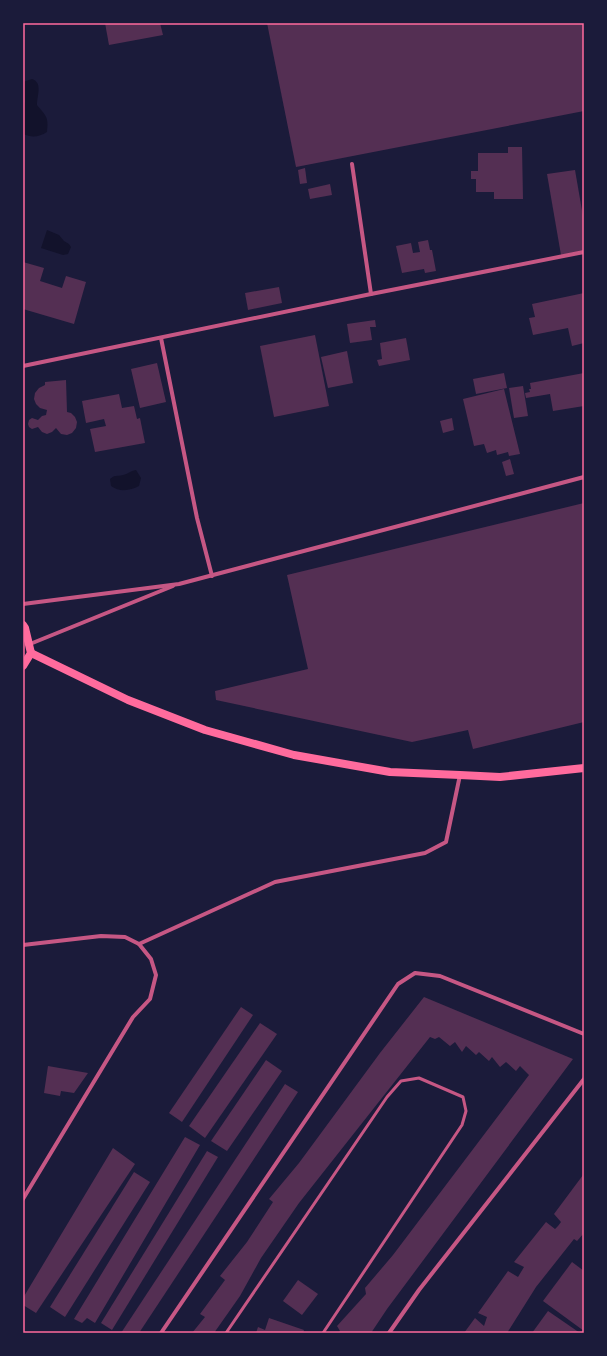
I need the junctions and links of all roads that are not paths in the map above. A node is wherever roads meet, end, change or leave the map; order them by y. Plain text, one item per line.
1 (352, 164) dead end
2 (584, 252) edge
3 (371, 294) junction
4 (161, 338) junction
5 (23, 366) edge
6 (584, 477) edge
7 (212, 576) junction
8 (179, 584) junction
9 (23, 604) edge
10 (23, 625) edge
11 (30, 644) junction
12 (31, 653) junction
13 (23, 666) edge
14 (584, 768) edge
15 (460, 775) junction
16 (139, 944) junction
17 (23, 945) edge
18 (584, 1034) edge
19 (584, 1079) edge
20 (23, 1199) edge
21 (161, 1333) edge
22 (226, 1333) edge
23 (323, 1333) edge
24 (388, 1333) edge

1 - 3 street
2 - 3 street
3 - 4 street
4 - 5 street
4 - 7 street
6 - 7 street
7 - 8 street
8 - 9 street
8 - 11 street
10 - 11 main road
11 - 12 main road
12 - 13 main road
12 - 15 main road
14 - 15 main road
15 - 16 street
16 - 17 street
16 - 20 street
18 - 21 street
19 - 24 street
22 - 23 lane

